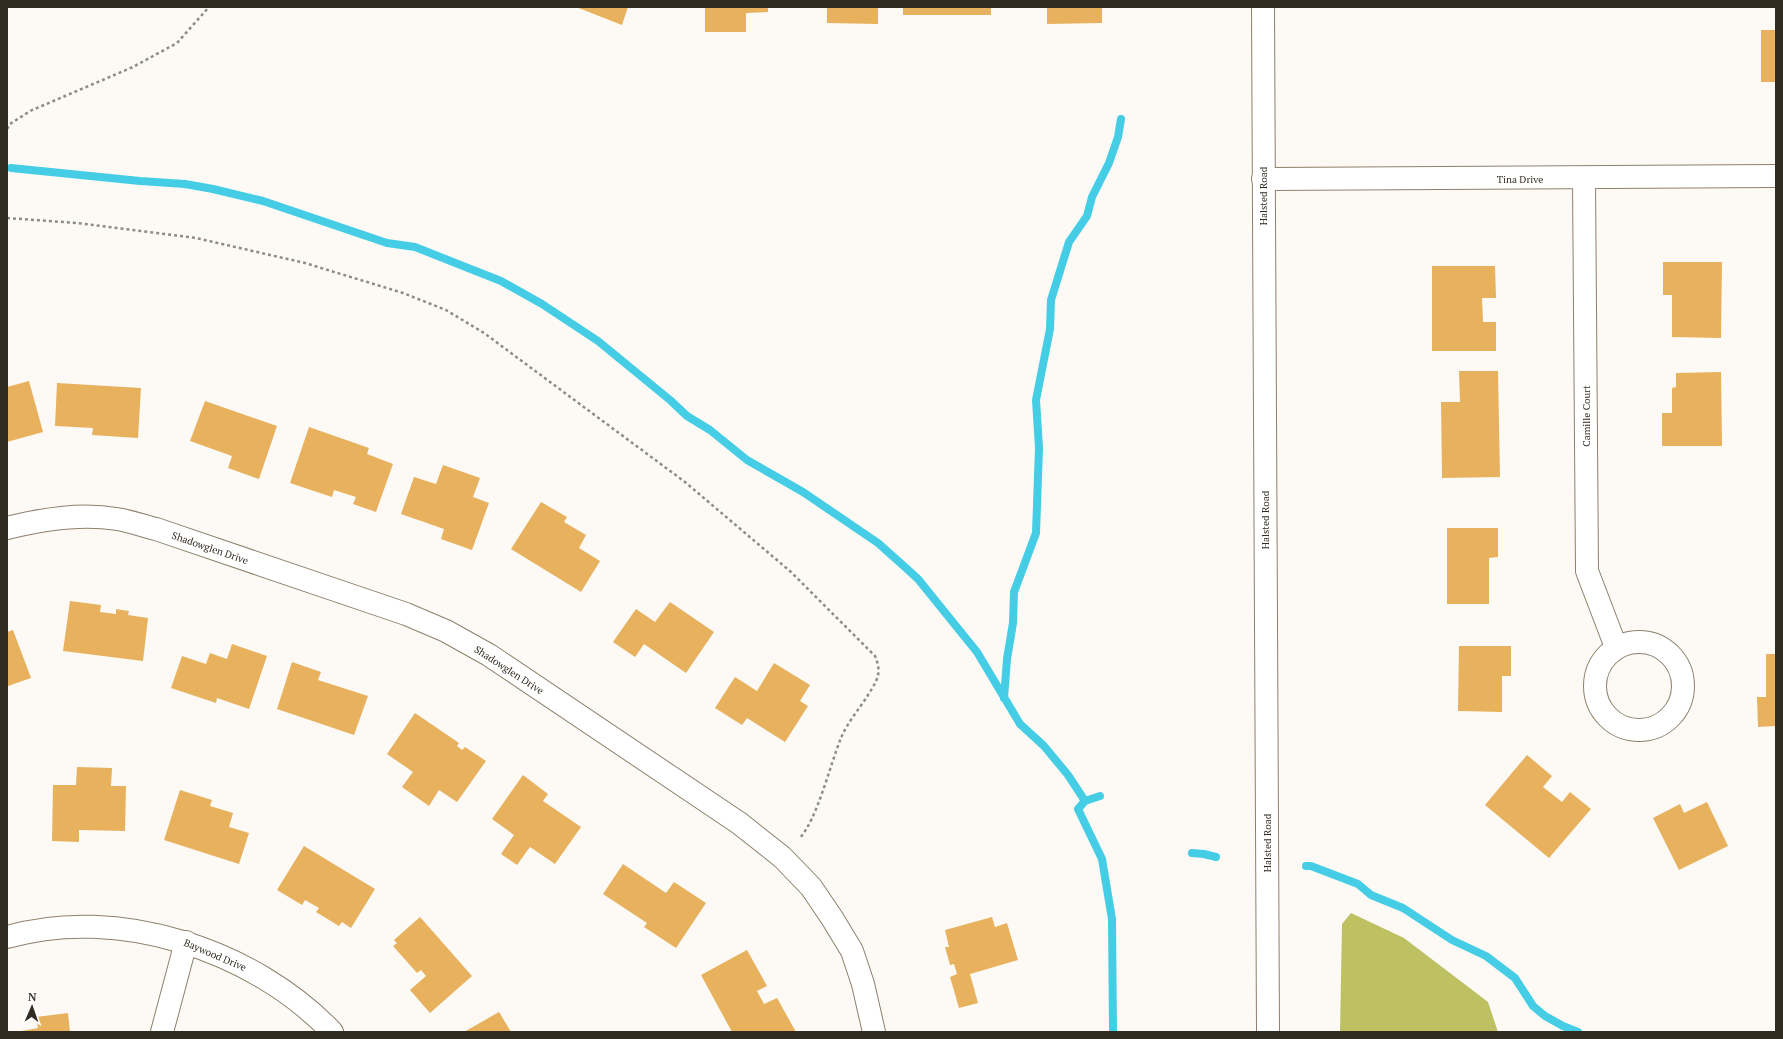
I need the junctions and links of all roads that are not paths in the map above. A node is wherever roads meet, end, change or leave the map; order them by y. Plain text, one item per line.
1 (1263, 7) edge
2 (1776, 176) edge
3 (1584, 178) junction
4 (1263, 179) junction
5 (7, 528) edge
6 (1616, 647) junction
7 (7, 936) edge
8 (186, 942) junction
9 (162, 1032) edge
10 (332, 1032) edge
11 (874, 1032) edge
12 (1268, 1032) edge

1 - 4 street, Halsted Road
2 - 3 street, Tina Drive
3 - 4 street, Tina Drive
3 - 6 street, Camille Court
4 - 12 street, Halsted Road
5 - 11 street, Shadowglen Drive
6 - 6 street
7 - 8 street, Baywood Drive
8 - 9 street
8 - 10 street, Baywood Drive

